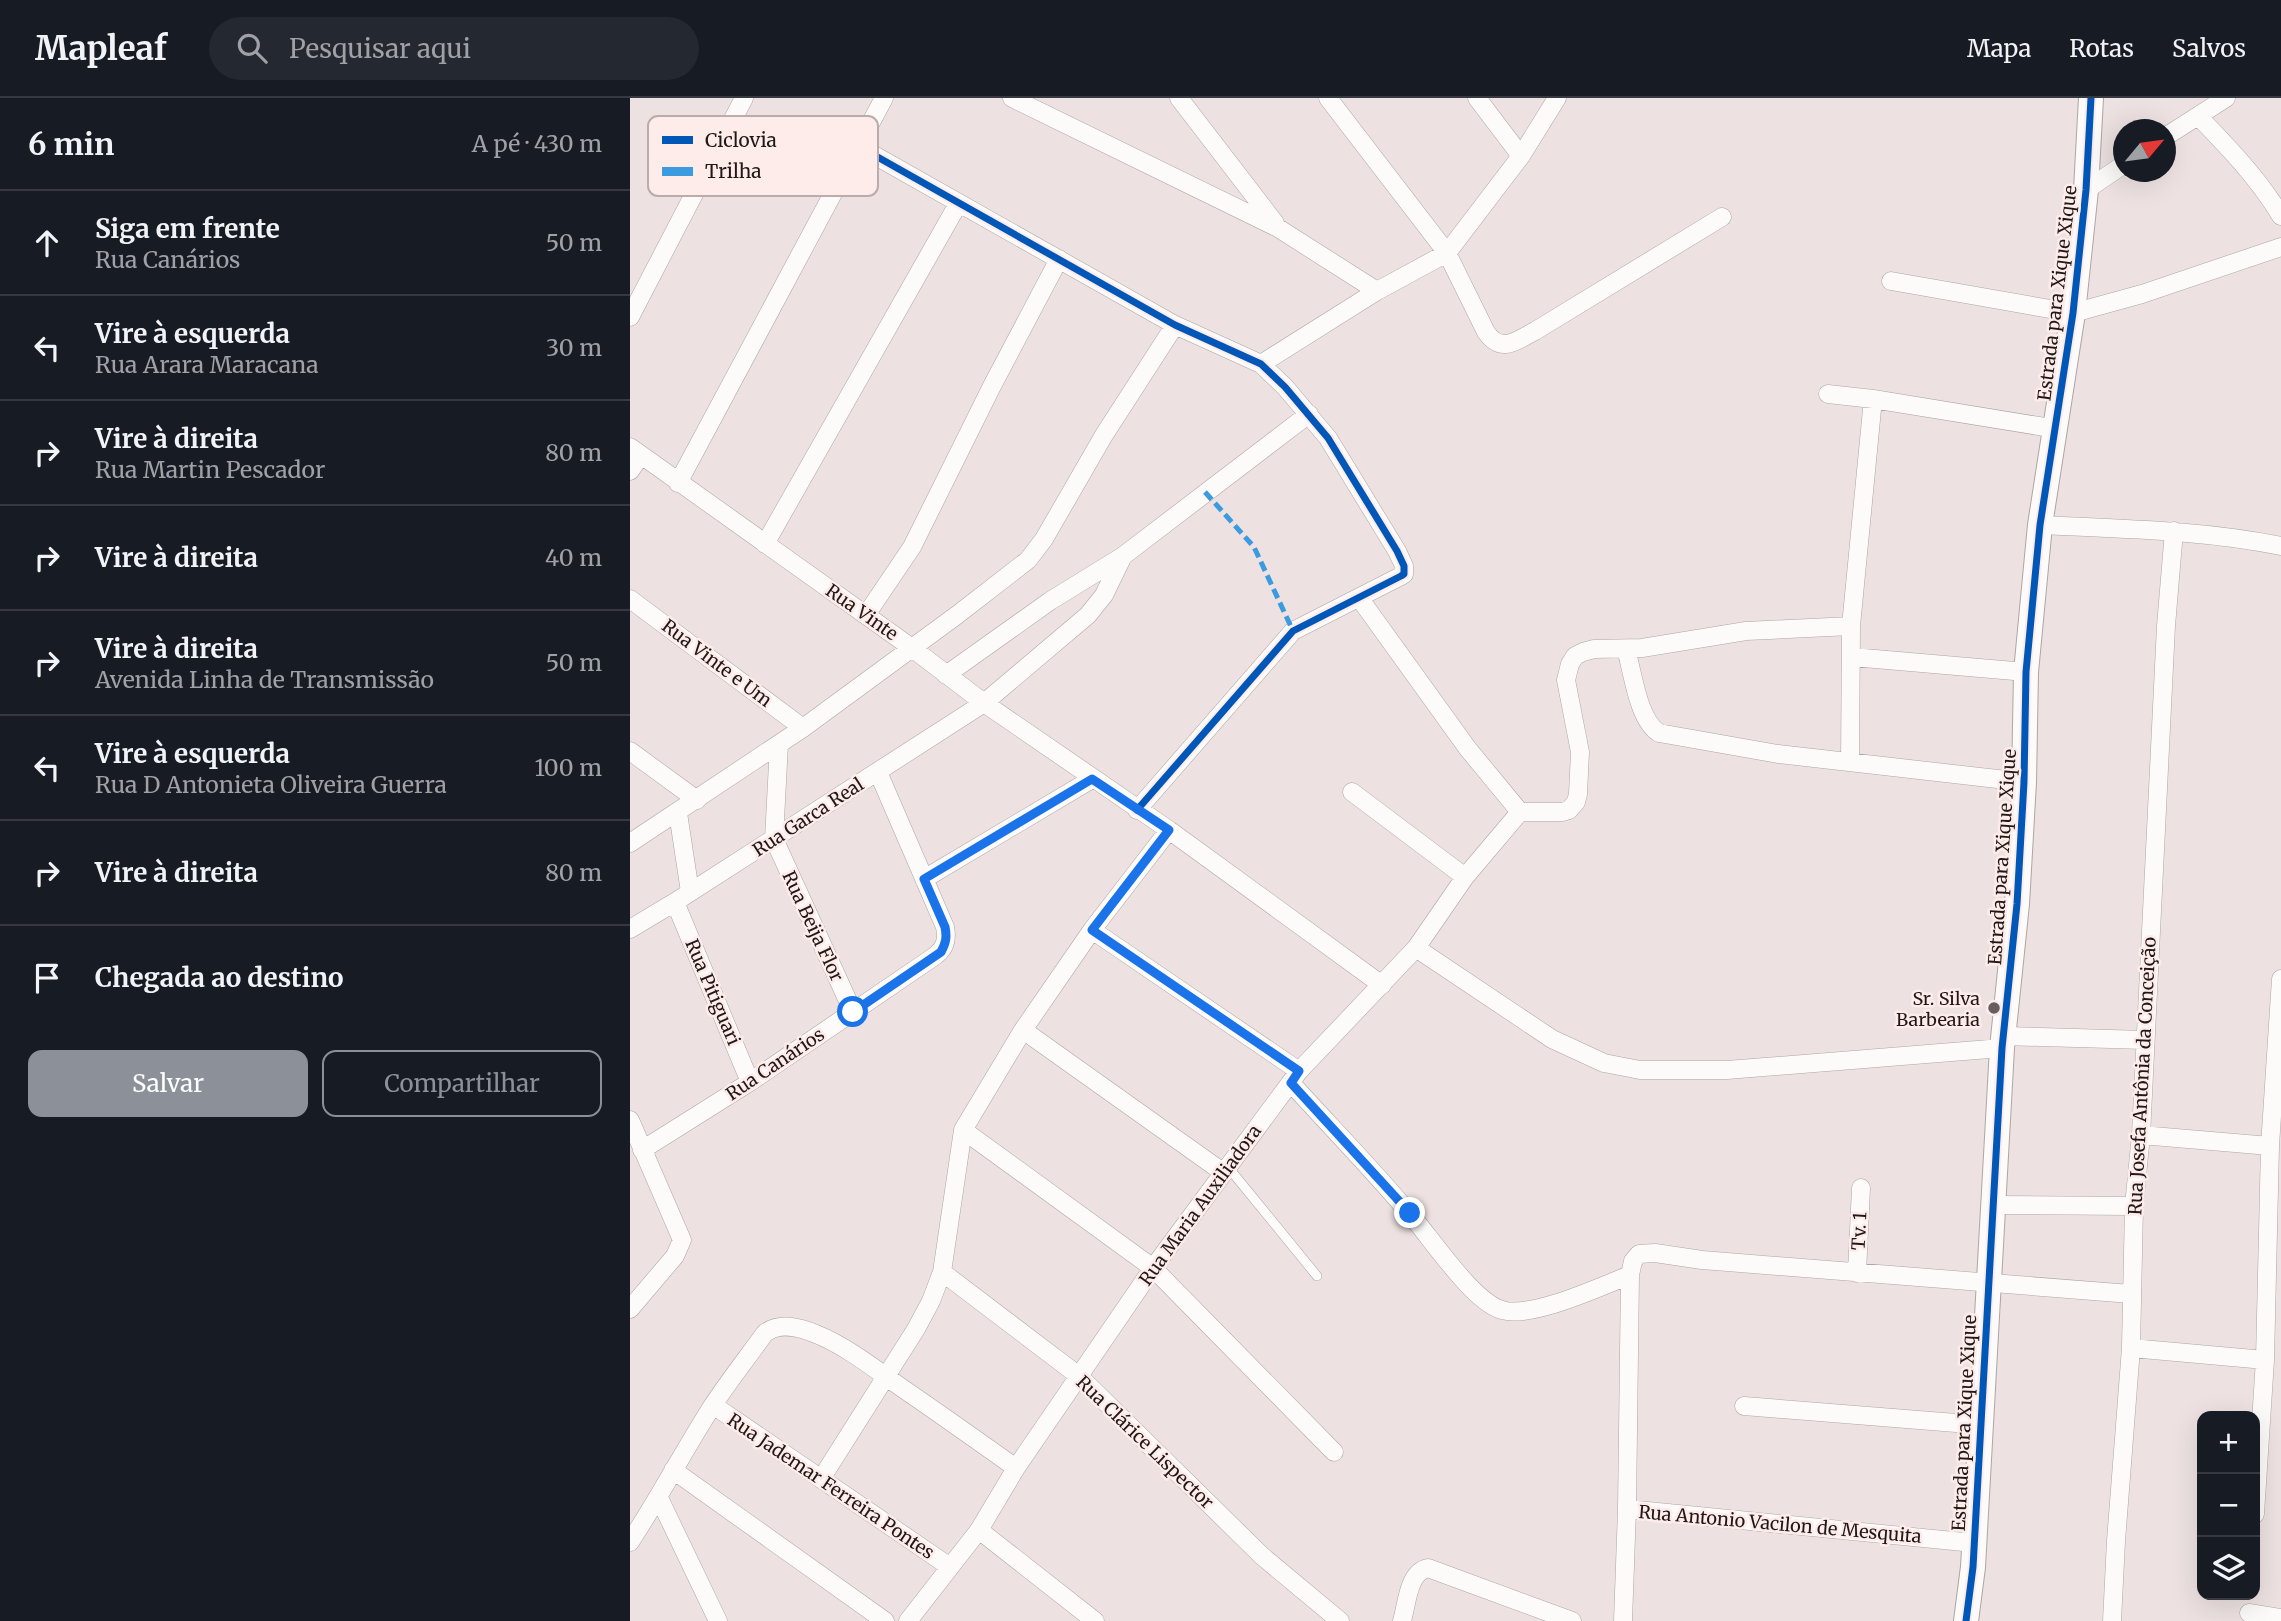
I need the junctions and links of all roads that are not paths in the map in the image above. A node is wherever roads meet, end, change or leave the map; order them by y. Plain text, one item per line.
1 (744, 98) edge
2 (884, 98) edge
3 (1179, 98) edge
4 (1328, 98) edge
5 (1477, 98) edge
6 (1557, 98) edge
7 (2091, 98) edge
8 (2227, 98) edge
9 (1020, 101) edge
10 (735, 116) edge
11 (874, 116) edge
12 (2198, 116) junction
13 (2176, 130) edge
14 (1521, 156) junction
15 (878, 158) edge
16 (2113, 172) edge
17 (2086, 190) junction
18 (693, 196) edge
19 (831, 196) edge
20 (958, 204) junction
21 (2281, 216) edge
22 (1722, 217) dead end
23 (1278, 228) junction
24 (2281, 247) edge
25 (1447, 253) junction
26 (1059, 259) junction
27 (1891, 281) dead end
28 (1377, 291) junction
29 (2073, 313) junction
30 (630, 317) edge
31 (1175, 325) junction
32 (1261, 364) junction
33 (1828, 394) dead end
34 (1873, 399) junction
35 (1308, 414) junction
36 (2057, 429) junction
37 (635, 451) edge
38 (630, 471) edge
39 (678, 483) junction
40 (2040, 525) junction
41 (2174, 531) junction
42 (765, 544) junction
43 (2281, 546) edge
44 (1123, 556) junction
45 (630, 599) edge
46 (1360, 599) junction
47 (866, 615) junction
48 (1850, 626) junction
49 (912, 648) junction
50 (1626, 649) junction
51 (1852, 657) junction
52 (2026, 672) junction
53 (946, 675) junction
54 (984, 703) junction
55 (803, 728) junction
56 (779, 744) junction
57 (630, 751) edge
58 (1850, 761) junction
59 (878, 772) junction
60 (1092, 779) junction
61 (2024, 782) junction
62 (1352, 792) dead end
63 (697, 800) junction
64 (1137, 810) junction
65 (1520, 812) junction
66 (678, 813) junction
67 (1169, 830) junction
68 (774, 839) junction
69 (630, 843) edge
70 (1465, 877) junction
71 (924, 879) junction
72 (690, 892) junction
73 (675, 902) junction
74 (630, 929) edge
75 (1092, 930) junction
76 (1416, 948) junction
77 (2281, 979) edge
78 (1382, 985) junction
79 (853, 1012) junction
80 (1023, 1030) junction
81 (2145, 1040) junction
82 (2003, 1042) junction
83 (1295, 1077) junction
84 (2278, 1078) edge
85 (750, 1082) junction
86 (630, 1120) edge
87 (963, 1130) junction
88 (2141, 1135) junction
89 (2270, 1146) junction
90 (642, 1150) junction
91 (1226, 1170) junction
92 (1861, 1188) dead end
93 (1993, 1205) junction
94 (2134, 1206) junction
95 (2275, 1252) edge
96 (1153, 1268) junction
97 (942, 1272) junction
98 (1857, 1273) junction
99 (1630, 1275) junction
100 (1317, 1276) dead end
101 (1987, 1284) junction
102 (2131, 1294) junction
103 (630, 1309) edge
104 (2131, 1348) junction
105 (2265, 1360) junction
106 (885, 1376) junction
107 (1079, 1376) junction
108 (713, 1405) junction
109 (1744, 1406) dead end
110 (1981, 1425) junction
111 (1334, 1452) dead end
112 (1016, 1468) junction
113 (673, 1470) junction
114 (2258, 1474) edge
115 (821, 1479) junction
116 (659, 1498) junction
117 (1627, 1509) junction
118 (979, 1530) junction
119 (630, 1542) edge
120 (1974, 1543) junction
121 (950, 1567) junction
122 (2248, 1617) edge
123 (2281, 1618) edge
124 (718, 1621) edge
125 (885, 1621) edge
126 (908, 1621) edge
127 (1095, 1621) edge
128 (1340, 1621) edge
129 (1402, 1621) edge
130 (1572, 1621) edge
131 (1623, 1621) edge
132 (1966, 1621) edge
133 (2112, 1621) edge

1 - 10 street
2 - 11 street
3 - 23 street
4 - 25 street
5 - 14 street
6 - 14 street
7 - 17 street, Estrada para Xique Xique
8 - 12 street
9 - 23 street
12 - 13 street
12 - 21 street
14 - 25 street
15 - 20 street
16 - 17 street
17 - 29 street, Estrada para Xique Xique
18 - 30 street
19 - 39 street
20 - 26 street
20 - 42 street
22 - 25 street
23 - 28 street
24 - 29 street
25 - 28 street
26 - 31 street
26 - 47 street
27 - 29 street
28 - 32 street
29 - 36 street, Estrada para Xique Xique
31 - 32 street
31 - 49 street
32 - 35 street
33 - 34 street
34 - 36 street
34 - 48 street
35 - 44 street
35 - 46 street
36 - 40 street, Estrada para Xique Xique
37 - 38 street
37 - 39 street, Rua Vinte
39 - 42 street, Rua Vinte
40 - 41 street
40 - 52 street, Estrada para Xique Xique
41 - 43 street
41 - 81 street, Rua Josefa Antônia da Conceição
42 - 47 street, Rua Vinte
44 - 53 street
44 - 54 street, Rua Garca Real
45 - 55 street, Rua Vinte e Um
46 - 64 street
46 - 65 street
47 - 49 street, Rua Vinte
48 - 50 street
48 - 51 street
49 - 53 street, Rua Vinte
49 - 55 street
50 - 58 street
50 - 65 street
51 - 52 street
51 - 58 street
52 - 61 street, Estrada para Xique Xique
53 - 54 street, Rua Vinte
54 - 59 street, Rua Garca Real
54 - 60 street, Rua Vinte
55 - 56 street
56 - 63 street
56 - 68 street
57 - 63 street
58 - 61 street
59 - 68 street, Rua Garca Real
59 - 71 street
60 - 64 street, Rua Vinte
60 - 71 street
61 - 82 street, Estrada para Xique Xique
62 - 70 street
63 - 66 street
64 - 67 street, Rua Vinte
65 - 70 street, Rua Maria Auxiliadora
66 - 69 street
66 - 72 street
67 - 75 street
67 - 78 street, Rua Vinte
68 - 72 street, Rua Garca Real
68 - 79 street, Rua Beija Flor
70 - 76 street, Rua Maria Auxiliadora
71 - 79 street, Rua Canários
72 - 73 street, Rua Garca Real
73 - 74 street, Rua Garca Real
73 - 85 street, Rua Pitiguari
75 - 80 street
75 - 83 street
76 - 78 street, Rua Maria Auxiliadora
76 - 82 street
77 - 84 street
78 - 83 street, Rua Maria Auxiliadora
79 - 85 street, Rua Canários
80 - 87 street
80 - 91 street
81 - 82 street
81 - 88 street, Rua Josefa Antônia da Conceição
82 - 93 street, Estrada para Xique Xique
83 - 91 street, Rua Maria Auxiliadora
83 - 99 street
84 - 89 street
85 - 90 street, Rua Canários
86 - 90 street
87 - 96 street
87 - 97 street
88 - 89 street
88 - 94 street, Rua Josefa Antônia da Conceição
89 - 95 street
90 - 103 street
91 - 96 street, Rua Maria Auxiliadora
91 - 100 lane
92 - 98 street, Tv. 1
93 - 94 street
93 - 101 street, Estrada para Xique Xique
94 - 102 street, Rua Josefa Antônia da Conceição
95 - 105 street
96 - 107 street, Rua Maria Auxiliadora
96 - 111 street
97 - 106 street
97 - 107 street, Rua Clárice Lispector
98 - 99 street
98 - 101 street
99 - 117 street
101 - 102 street
101 - 110 street, Estrada para Xique Xique
102 - 104 street, Rua Josefa Antônia da Conceição
104 - 105 street
104 - 133 street, Rua Josefa Antônia da Conceição
105 - 114 street
106 - 108 street
106 - 112 street
106 - 115 street
107 - 112 street, Rua Maria Auxiliadora
107 - 128 street, Rua Clárice Lispector
108 - 113 street
108 - 115 street, Rua Jademar Ferreira Pontes
109 - 110 street
110 - 120 street, Estrada para Xique Xique
112 - 118 street, Rua Maria Auxiliadora
113 - 116 street
113 - 125 street
115 - 121 street, Rua Jademar Ferreira Pontes
116 - 119 street
116 - 124 street
117 - 120 street, Rua Antonio Vacilon de Mesquita
117 - 131 street
118 - 121 street, Rua Maria Auxiliadora
118 - 127 street
120 - 132 street, Estrada para Xique Xique
121 - 126 street, Rua Maria Auxiliadora
122 - 123 street
129 - 130 street

